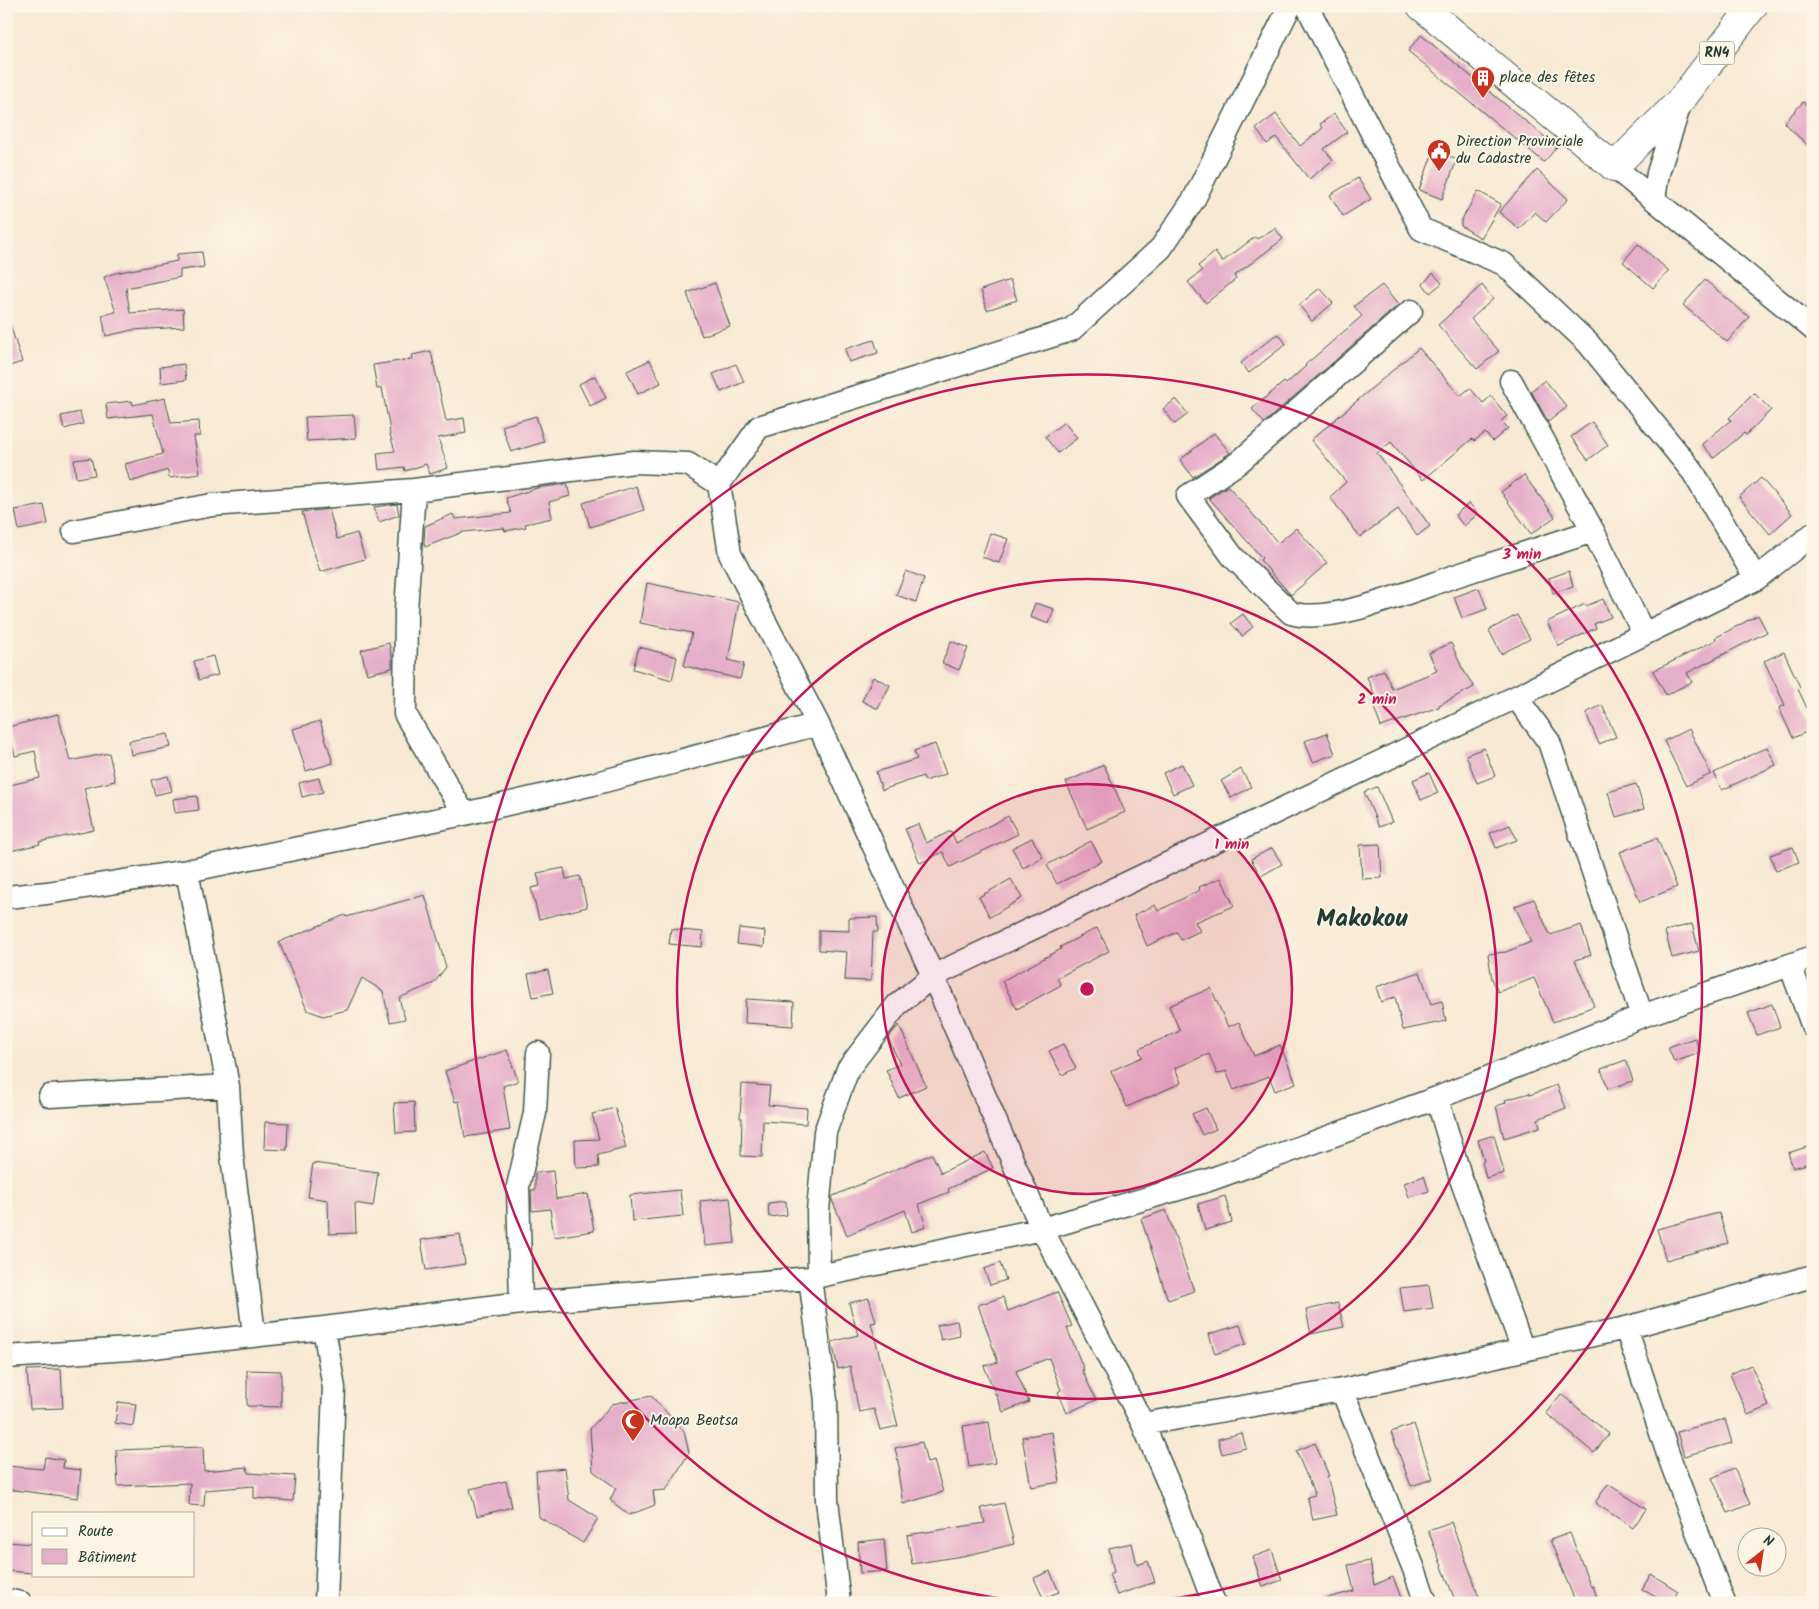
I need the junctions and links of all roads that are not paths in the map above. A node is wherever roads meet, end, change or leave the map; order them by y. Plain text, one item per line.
1 (1290, 6) edge
2 (1307, 6) edge
3 (1421, 6) edge
4 (1753, 6) edge
5 (1681, 100) junction
6 (1614, 167) junction
7 (1654, 199) junction
8 (1410, 311) dead end
9 (1813, 329) edge
10 (1511, 381) dead end
11 (719, 484) junction
12 (414, 490) junction
13 (74, 531) dead end
14 (1592, 531) junction
15 (1813, 534) edge
16 (1756, 579) junction
17 (1644, 634) junction
18 (1516, 697) junction
19 (818, 724) junction
20 (464, 814) junction
21 (187, 871) junction
22 (6, 897) edge
23 (1813, 957) edge
24 (1790, 965) junction
25 (933, 976) junction
26 (1642, 1016) junction
27 (1813, 1027) edge
28 (538, 1053) dead end
29 (228, 1086) junction
30 (50, 1096) dead end
31 (1437, 1098) junction
32 (1042, 1228) junction
33 (1813, 1276) edge
34 (815, 1277) junction
35 (521, 1303) junction
36 (324, 1328) junction
37 (1626, 1328) junction
38 (254, 1334) junction
39 (1523, 1350) junction
40 (6, 1357) edge
41 (1342, 1390) junction
42 (1143, 1424) junction
43 (6, 1600) edge
44 (21, 1603) edge
45 (326, 1603) edge
46 (839, 1603) edge
47 (1214, 1603) edge
48 (1426, 1603) edge
49 (1724, 1603) edge

1 - 11 street
2 - 16 street
3 - 6 highway
4 - 5 highway, RN4
5 - 6 highway, RN4
5 - 7 street
6 - 7 street
7 - 9 street
8 - 14 street
10 - 14 street
11 - 12 street
11 - 19 street
12 - 13 street
12 - 20 street
14 - 17 street
15 - 16 street
16 - 17 street
17 - 18 street
18 - 25 street
18 - 26 street
19 - 20 street
19 - 25 street
20 - 21 street
21 - 22 street
21 - 29 street
23 - 24 street
24 - 26 street
24 - 27 street
25 - 32 street
25 - 34 street
26 - 31 street
28 - 35 street
29 - 30 street
29 - 38 street
31 - 32 street
31 - 39 street
32 - 34 street
32 - 42 street
33 - 37 street
34 - 35 street
34 - 46 street
35 - 36 street
36 - 38 street
36 - 45 street
37 - 39 street
37 - 49 street
38 - 40 street
39 - 41 street
41 - 42 street
41 - 48 street
42 - 47 street
43 - 44 street

